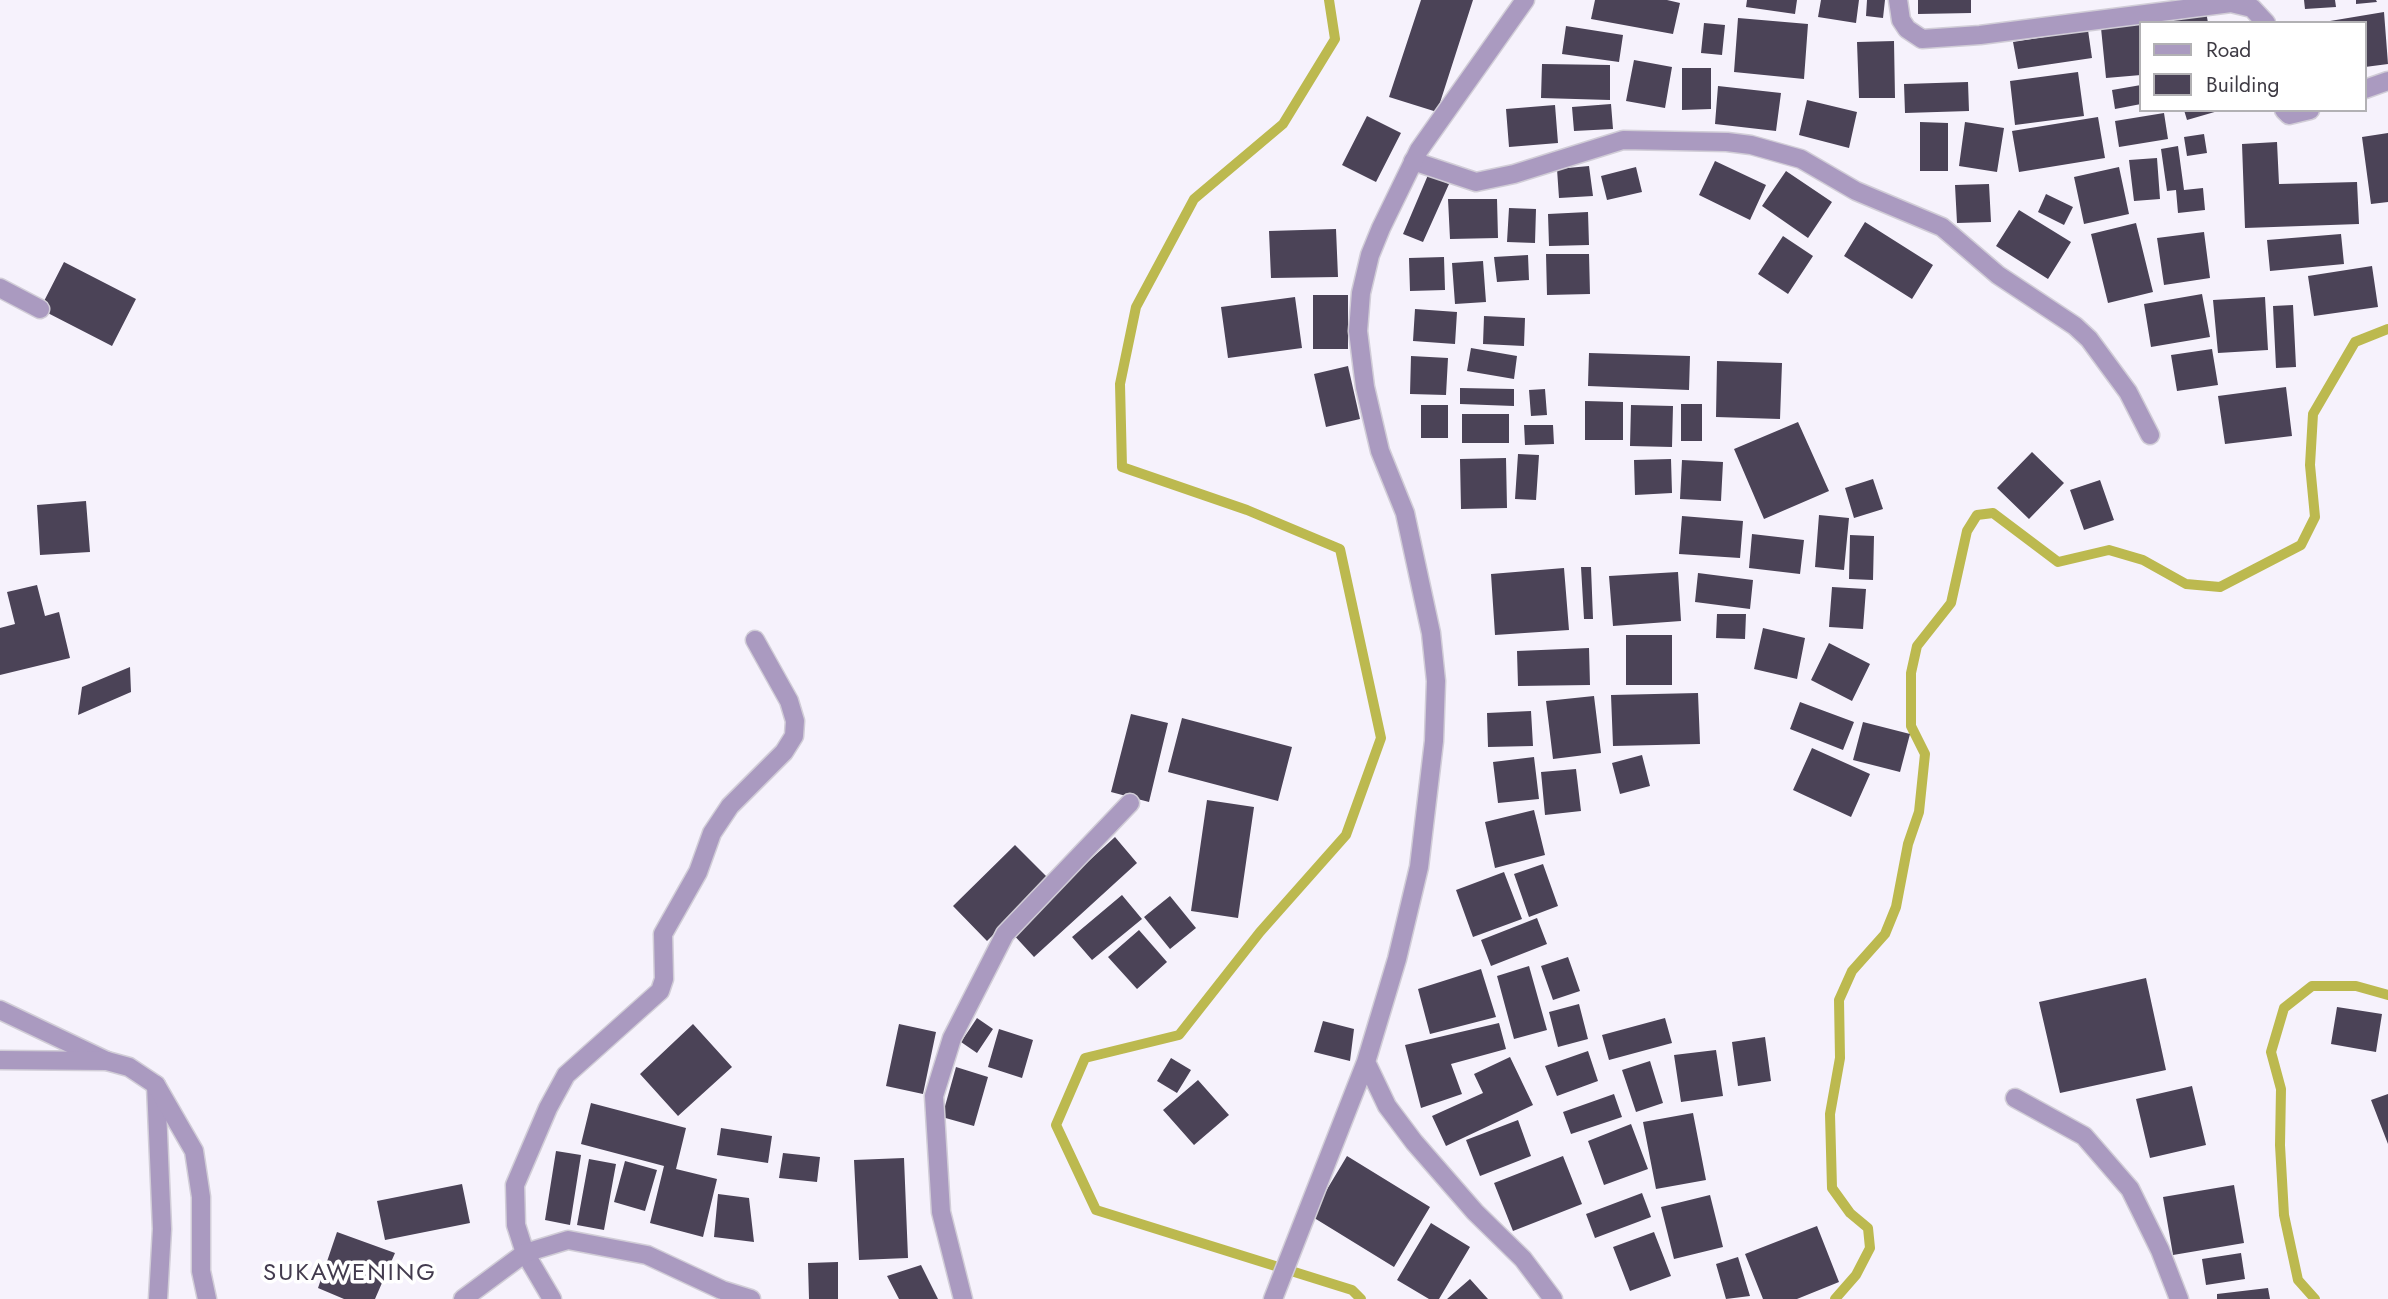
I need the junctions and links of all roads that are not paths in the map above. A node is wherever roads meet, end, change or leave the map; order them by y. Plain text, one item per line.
1 (1525, 0) edge
2 (1898, 0) edge
3 (2264, 21) edge
4 (2388, 81) edge
5 (2367, 88) edge
6 (1416, 155) junction
7 (0, 288) edge
8 (40, 309) dead end
9 (2150, 435) dead end
10 (755, 640) dead end
11 (1130, 803) dead end
12 (0, 1010) edge
13 (0, 1060) edge
14 (107, 1061) junction
15 (1366, 1062) junction
16 (156, 1085) junction
17 (2015, 1098) dead end
18 (525, 1252) junction
19 (1277, 1292) edge
20 (158, 1299) edge
21 (206, 1299) edge
22 (463, 1299) edge
23 (552, 1299) edge
24 (751, 1299) edge
25 (963, 1299) edge
26 (1553, 1299) edge
27 (2179, 1299) edge

1 - 6 street
2 - 3 street
4 - 5 street
6 - 9 street
6 - 15 street
7 - 8 street
10 - 18 street
11 - 25 street
12 - 14 street
13 - 14 street
14 - 16 street
15 - 19 street
15 - 26 street
16 - 20 street
16 - 21 street
17 - 27 street
18 - 22 street
18 - 23 street
18 - 24 street

